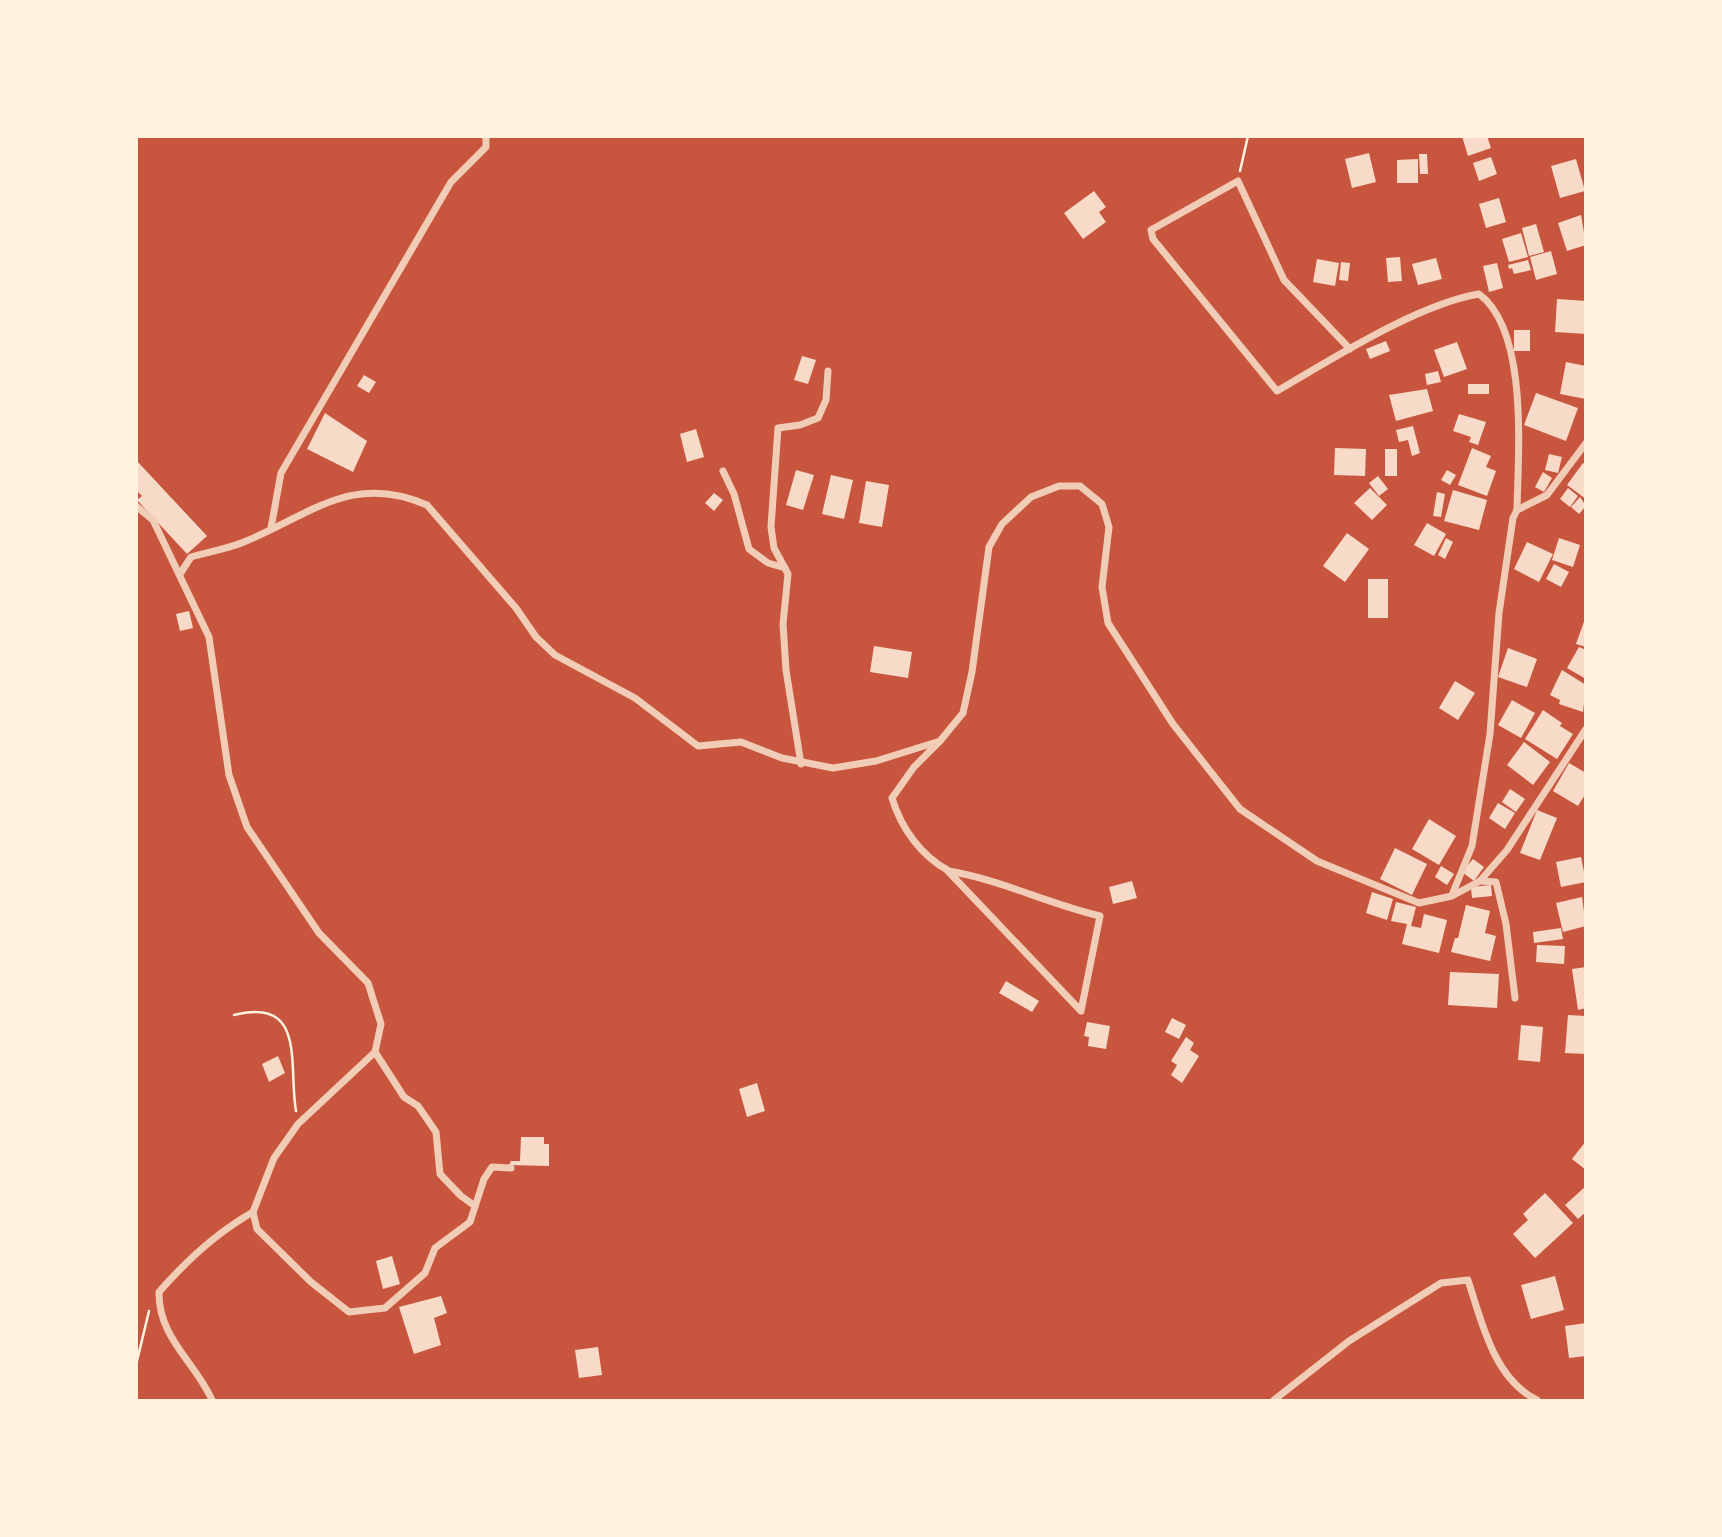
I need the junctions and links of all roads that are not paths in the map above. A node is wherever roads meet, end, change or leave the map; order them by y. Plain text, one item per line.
1 (486, 136) edge
2 (1350, 349) junction
3 (828, 371) dead end
4 (1586, 443) edge
5 (723, 471) dead end
6 (136, 506) edge
7 (1517, 510) junction
8 (271, 528) junction
9 (785, 568) junction
10 (180, 574) junction
11 (1586, 729) edge
12 (940, 741) junction
13 (801, 764) junction
14 (946, 869) junction
15 (1480, 881) junction
16 (1452, 896) junction
17 (1515, 998) dead end
18 (375, 1052) junction
19 (511, 1168) dead end
20 (475, 1206) junction
21 (253, 1212) junction
22 (212, 1401) edge
23 (1274, 1401) edge
24 (1537, 1401) edge

1 - 8 street
2 - 2 street
2 - 7 street
3 - 9 street
4 - 7 street
5 - 9 street
6 - 10 street
7 - 16 street
8 - 10 street
8 - 13 street
9 - 13 street
10 - 18 street
11 - 15 street
12 - 13 street
12 - 14 street
12 - 16 street
14 - 14 street
15 - 16 street
15 - 17 street
18 - 20 street
18 - 21 street
19 - 20 street
20 - 21 street
21 - 22 street
23 - 24 street

